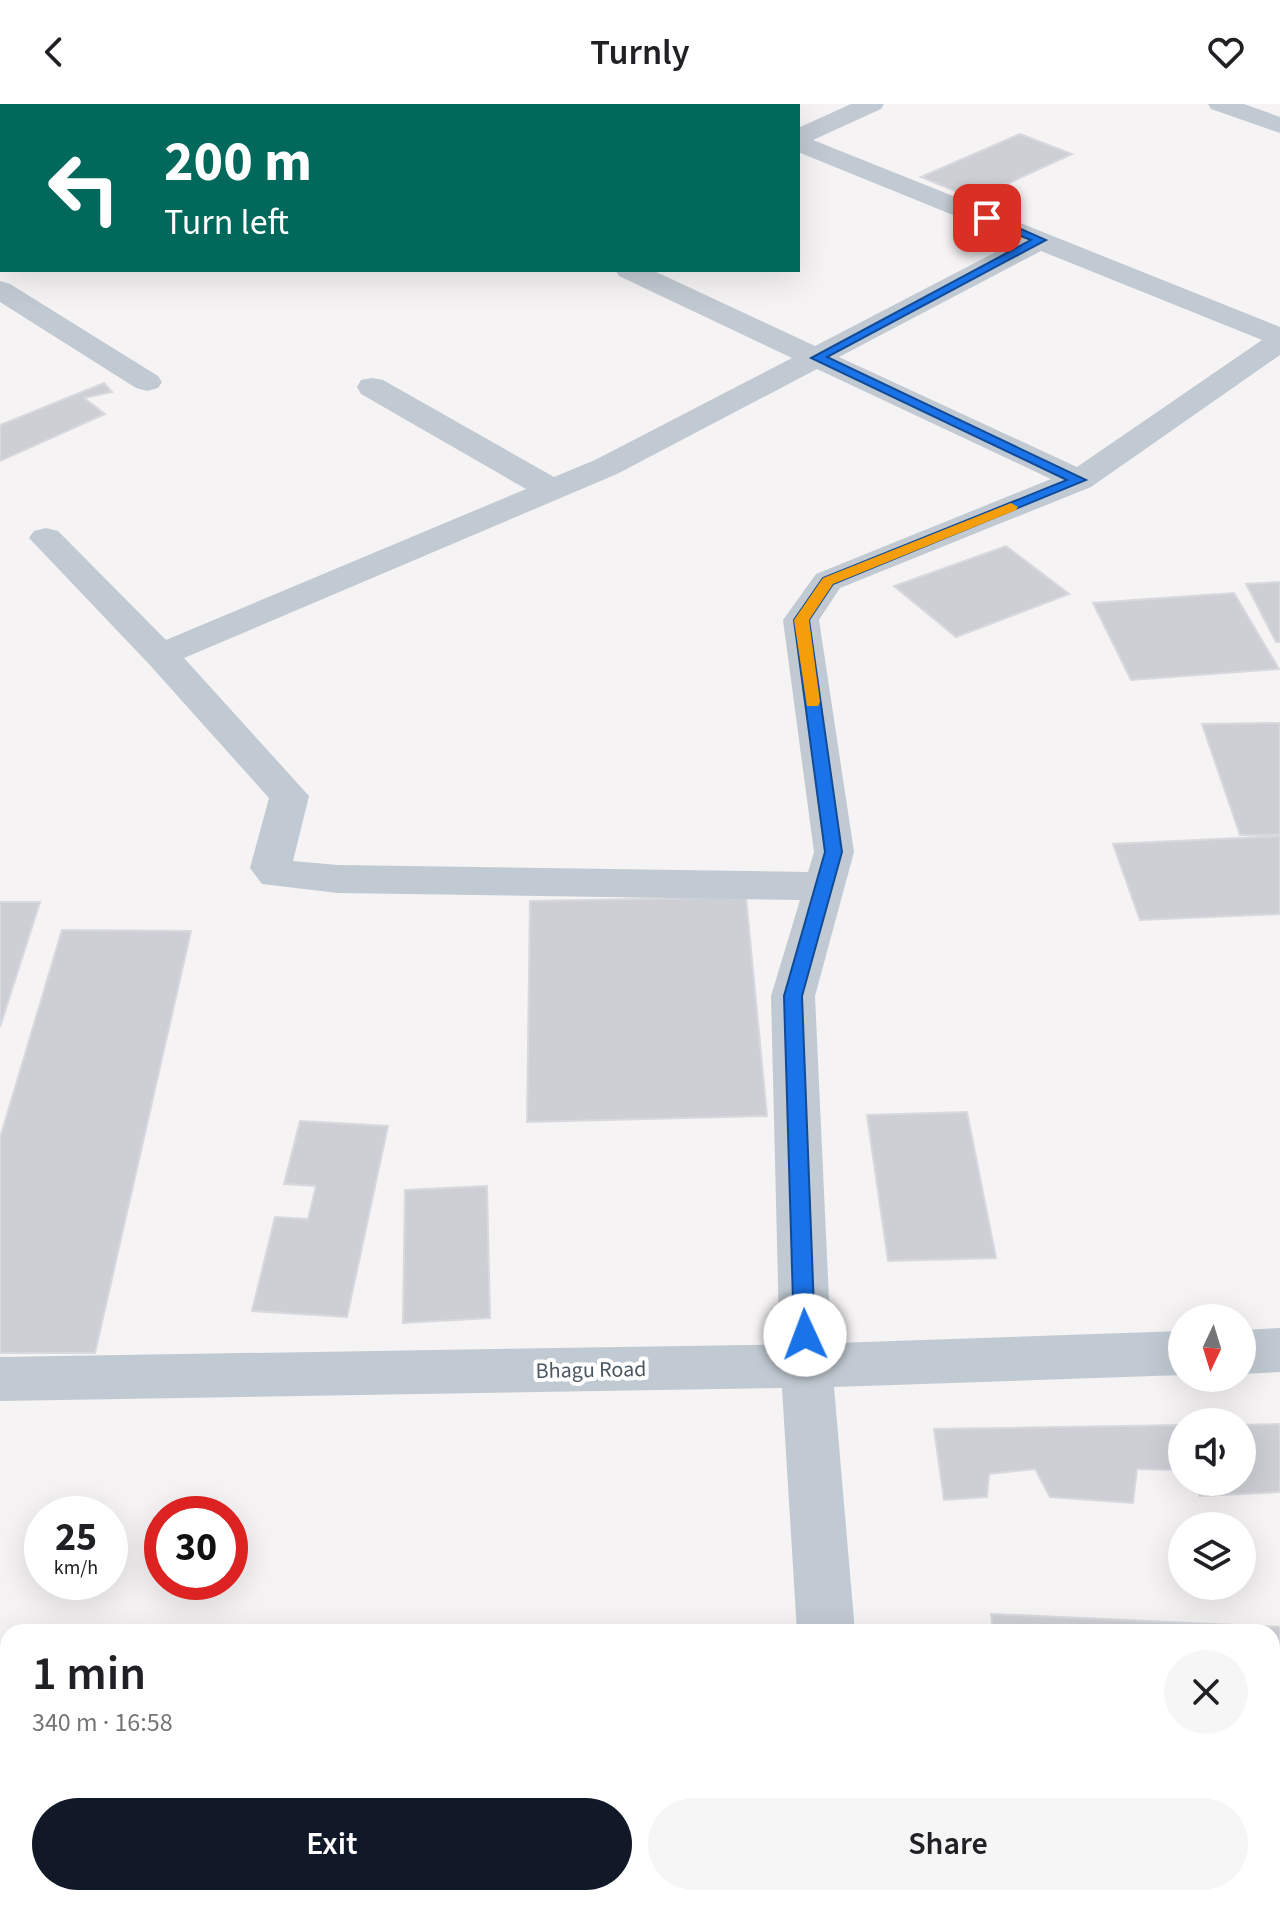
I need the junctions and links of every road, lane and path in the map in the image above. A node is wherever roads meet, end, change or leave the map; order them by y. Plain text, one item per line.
1 (825, 104) edge
2 (872, 104) edge
3 (1220, 104) edge
4 (800, 114) edge
5 (1280, 125) edge
6 (800, 136) edge
7 (800, 144) edge
8 (1040, 240) junction
9 (633, 272) edge
10 (0, 290) edge
11 (1280, 339) edge
12 (818, 358) junction
13 (147, 382) dead end
14 (372, 387) dead end
15 (1079, 480) junction
16 (552, 490) junction
17 (46, 538) dead end
18 (161, 655) junction
19 (823, 886) junction
20 (1280, 1350) edge
21 (1256, 1351) edge
22 (1168, 1353) edge
23 (806, 1366) junction
24 (0, 1379) edge
25 (825, 1624) edge

1 - 4 street
2 - 6 street
3 - 5 street
7 - 8 street
8 - 11 street
8 - 12 street
9 - 12 street
10 - 13 street
11 - 15 street
12 - 15 street
12 - 16 street
14 - 16 street
15 - 19 street
16 - 18 street
17 - 18 street
18 - 19 street
19 - 23 street
20 - 21 street
22 - 23 street, Bhagu Road
23 - 24 street, Bhagu Road
23 - 25 street

